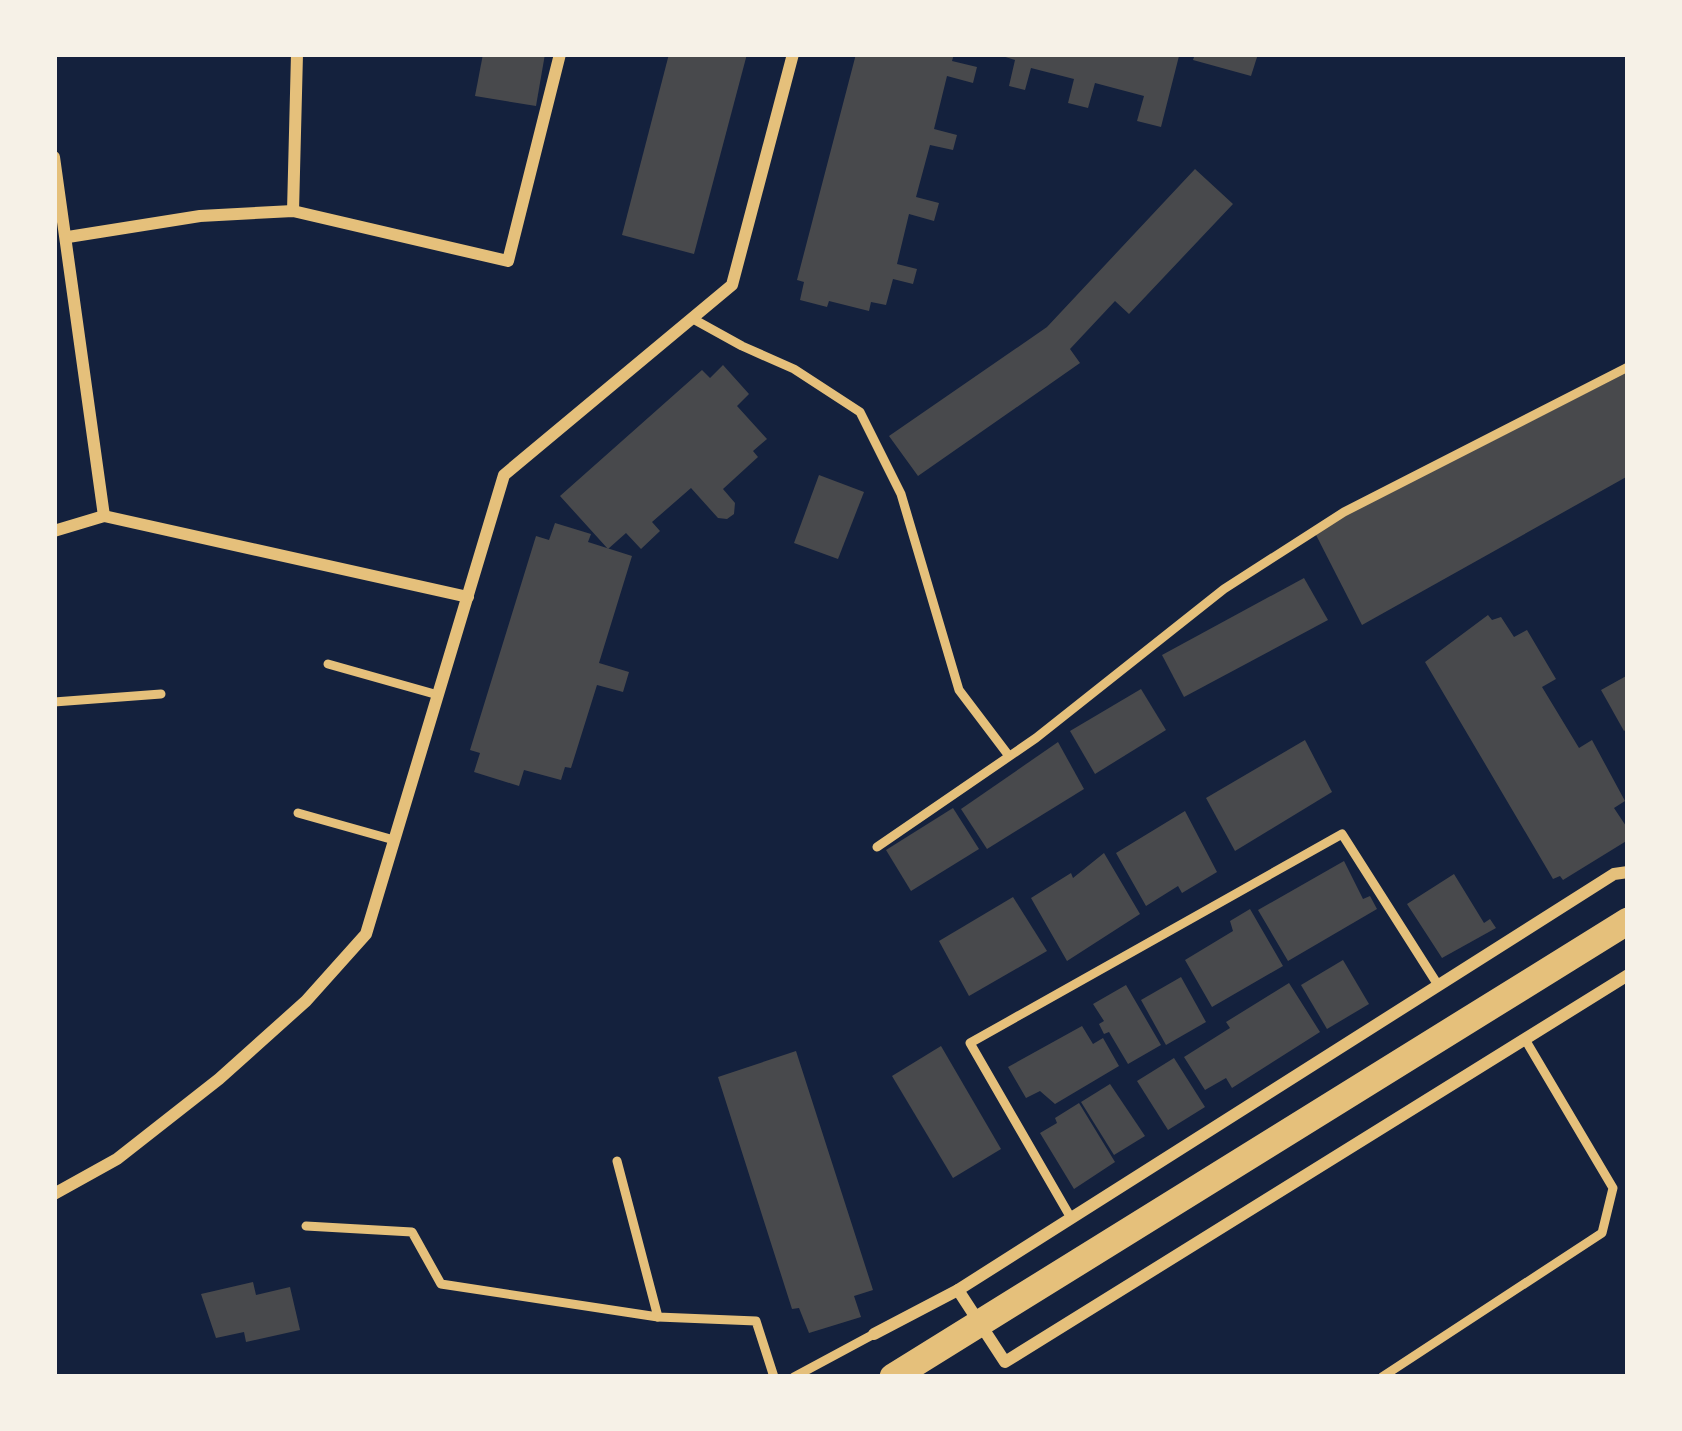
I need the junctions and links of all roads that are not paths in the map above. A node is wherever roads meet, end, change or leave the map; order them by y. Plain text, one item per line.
1 (297, 54) edge
2 (560, 54) edge
3 (793, 54) edge
4 (54, 157) edge
5 (293, 211) junction
6 (68, 237) junction
7 (695, 320) junction
8 (1628, 367) edge
9 (104, 516) junction
10 (54, 531) edge
11 (468, 597) junction
12 (328, 664) dead end
13 (161, 694) dead end
14 (439, 695) junction
15 (54, 702) edge
16 (1010, 756) junction
17 (298, 813) dead end
18 (394, 840) junction
19 (877, 847) dead end
20 (1628, 872) edge
21 (1628, 921) edge
22 (1628, 975) edge
23 (1438, 986) junction
24 (1526, 1041) junction
25 (617, 1161) dead end
26 (54, 1194) edge
27 (1071, 1218) junction
28 (306, 1226) dead end
29 (958, 1290) junction
30 (658, 1317) junction
31 (874, 1334) joint
32 (774, 1377) edge
33 (794, 1377) edge
34 (893, 1377) edge
35 (1382, 1377) edge

1 - 5 street
2 - 5 street
3 - 7 street
4 - 6 street
5 - 6 street
6 - 9 street
7 - 11 street
7 - 16 lane
8 - 16 lane
9 - 10 street
9 - 11 street
11 - 14 street
12 - 14 lane
13 - 15 lane
14 - 18 street
16 - 19 lane
17 - 18 lane
18 - 26 street
20 - 23 street
21 - 34 main road
22 - 24 street
23 - 27 street
23 - 27 lane
24 - 29 street
24 - 35 lane
25 - 30 lane
27 - 29 street
28 - 30 lane
29 - 31 street
30 - 32 lane
31 - 33 lane

